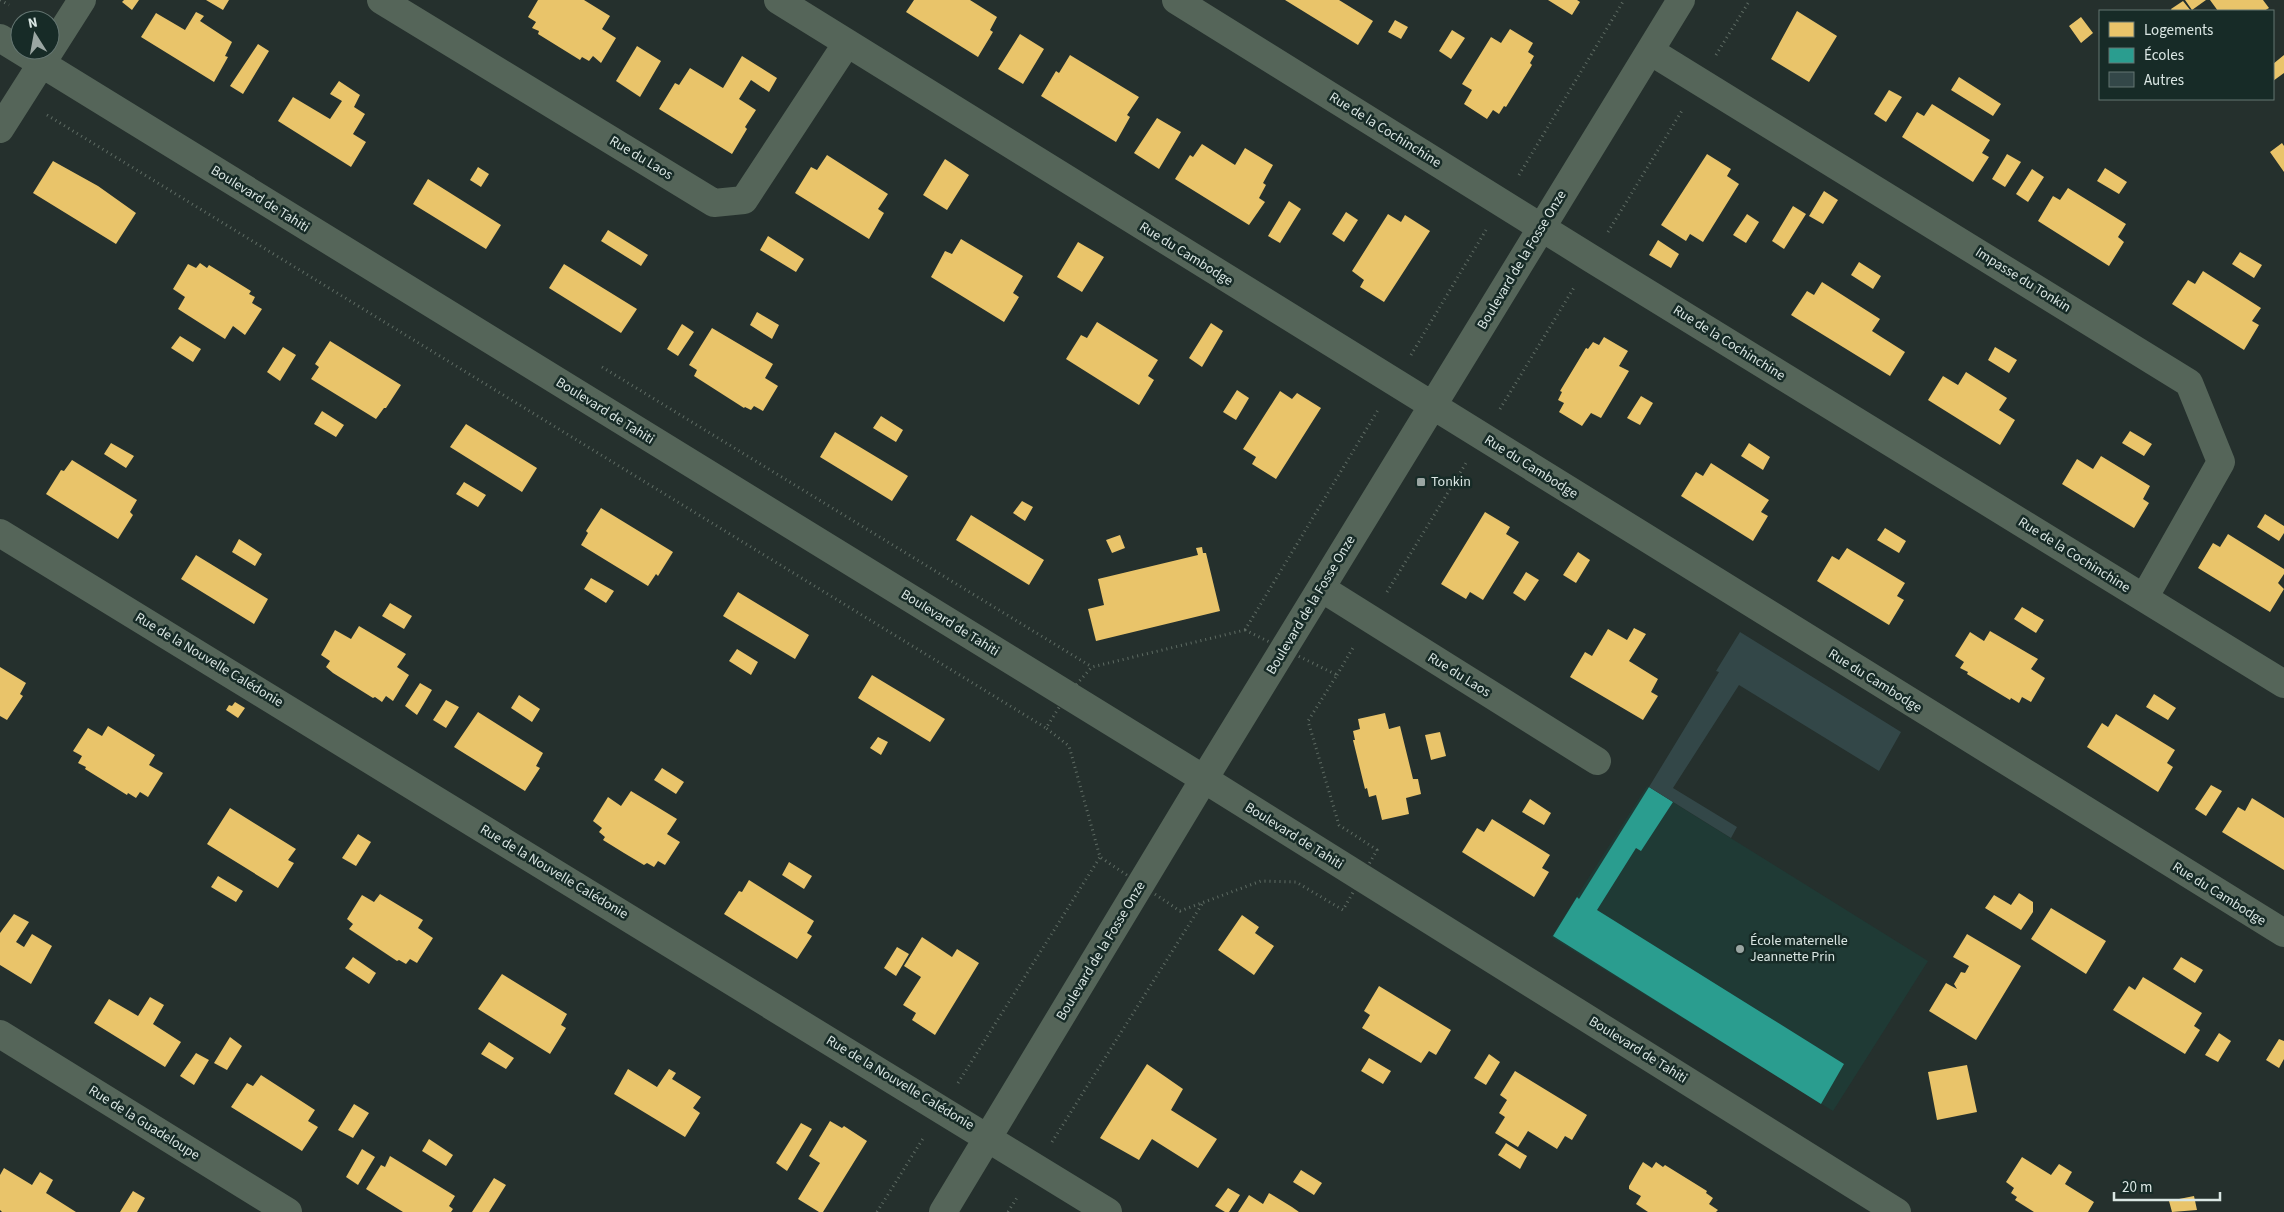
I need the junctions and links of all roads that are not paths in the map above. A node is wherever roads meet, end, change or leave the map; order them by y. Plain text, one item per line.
1 (82, 0) edge
2 (382, 0) edge
3 (778, 0) edge
4 (1176, 0) edge
5 (1681, 0) edge
6 (0, 38) edge
7 (847, 43) junction
8 (1650, 51) junction
9 (41, 64) junction
10 (0, 129) edge
11 (1542, 228) junction
12 (1432, 407) junction
13 (0, 533) edge
14 (1321, 588) junction
15 (2144, 598) junction
16 (2284, 684) edge
17 (1597, 761) dead end
18 (1204, 779) junction
19 (2284, 934) edge
20 (0, 1034) edge
21 (989, 1138) junction
22 (288, 1212) edge
23 (943, 1212) edge
24 (1108, 1212) edge
25 (1897, 1212) edge

1 - 9 street
2 - 7 street, Rue du Laos
3 - 7 street, Rue du Cambodge
4 - 11 street, Rue de la Cochinchine
5 - 8 street, Boulevard de la Fosse Onze
6 - 9 street, Boulevard de Tahiti
7 - 12 street, Rue du Cambodge
8 - 11 street, Boulevard de la Fosse Onze
8 - 15 street, Impasse du Tonkin
9 - 10 street
9 - 18 street, Boulevard de Tahiti
11 - 12 street, Boulevard de la Fosse Onze
11 - 15 street, Rue de la Cochinchine
12 - 14 street, Boulevard de la Fosse Onze
12 - 19 street, Rue du Cambodge
13 - 21 street, Rue de la Nouvelle Calédonie
14 - 17 street, Rue du Laos
14 - 18 street, Boulevard de la Fosse Onze
15 - 16 street, Rue de la Cochinchine
18 - 21 street, Boulevard de la Fosse Onze
18 - 25 street, Boulevard de Tahiti
20 - 22 street, Rue de la Guadeloupe
21 - 23 street, Boulevard de la Fosse Onze
21 - 24 street, Rue de la Nouvelle Calédonie

